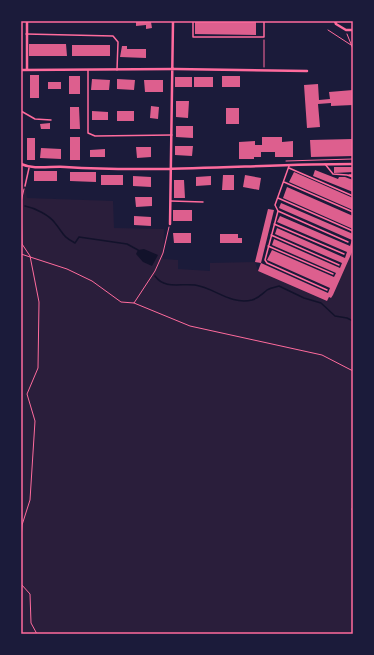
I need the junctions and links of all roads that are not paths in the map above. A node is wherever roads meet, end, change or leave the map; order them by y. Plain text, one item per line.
1 (27, 21) edge
2 (173, 21) edge
3 (193, 21) edge
4 (264, 21) edge
5 (336, 21) edge
6 (353, 30) edge
7 (26, 34) junction
8 (173, 69) junction
9 (21, 70) edge
10 (27, 70) junction
11 (88, 70) junction
12 (117, 70) junction
13 (307, 72) dead end
14 (21, 111) edge
15 (51, 120) dead end
16 (172, 134) junction
17 (21, 164) edge
18 (324, 164) junction
19 (353, 164) edge
20 (289, 166) junction
21 (29, 168) junction
22 (172, 170) junction
23 (353, 176) edge
24 (284, 182) junction
25 (25, 186) road end
26 (353, 196) edge
27 (278, 198) junction
28 (170, 201) junction
29 (203, 202) dead end
30 (278, 211) junction
31 (353, 212) edge
32 (170, 224) road end
33 (274, 224) junction
34 (353, 231) edge
35 (271, 235) junction
36 (348, 242) dead end
37 (268, 246) junction
38 (344, 254) dead end
39 (339, 265) dead end
40 (333, 274) dead end
41 (327, 290) dead end

1 - 7 street
2 - 8 street
3 - 4 lane
5 - 6 street
7 - 10 street
7 - 12 lane
8 - 12 street
8 - 13 street
8 - 16 street
9 - 10 street
10 - 11 street
11 - 12 street
11 - 16 lane
14 - 15 lane
16 - 22 street
17 - 21 street
18 - 19 street
18 - 20 street
18 - 23 lane
20 - 22 street
20 - 24 lane
20 - 26 lane
21 - 22 street
21 - 25 lane
22 - 28 street
24 - 27 lane
24 - 31 lane
27 - 30 lane
27 - 34 lane
28 - 29 lane
28 - 32 street
30 - 33 lane
30 - 36 lane
33 - 35 lane
33 - 38 lane
35 - 37 lane
35 - 39 lane
37 - 40 lane
37 - 41 lane

